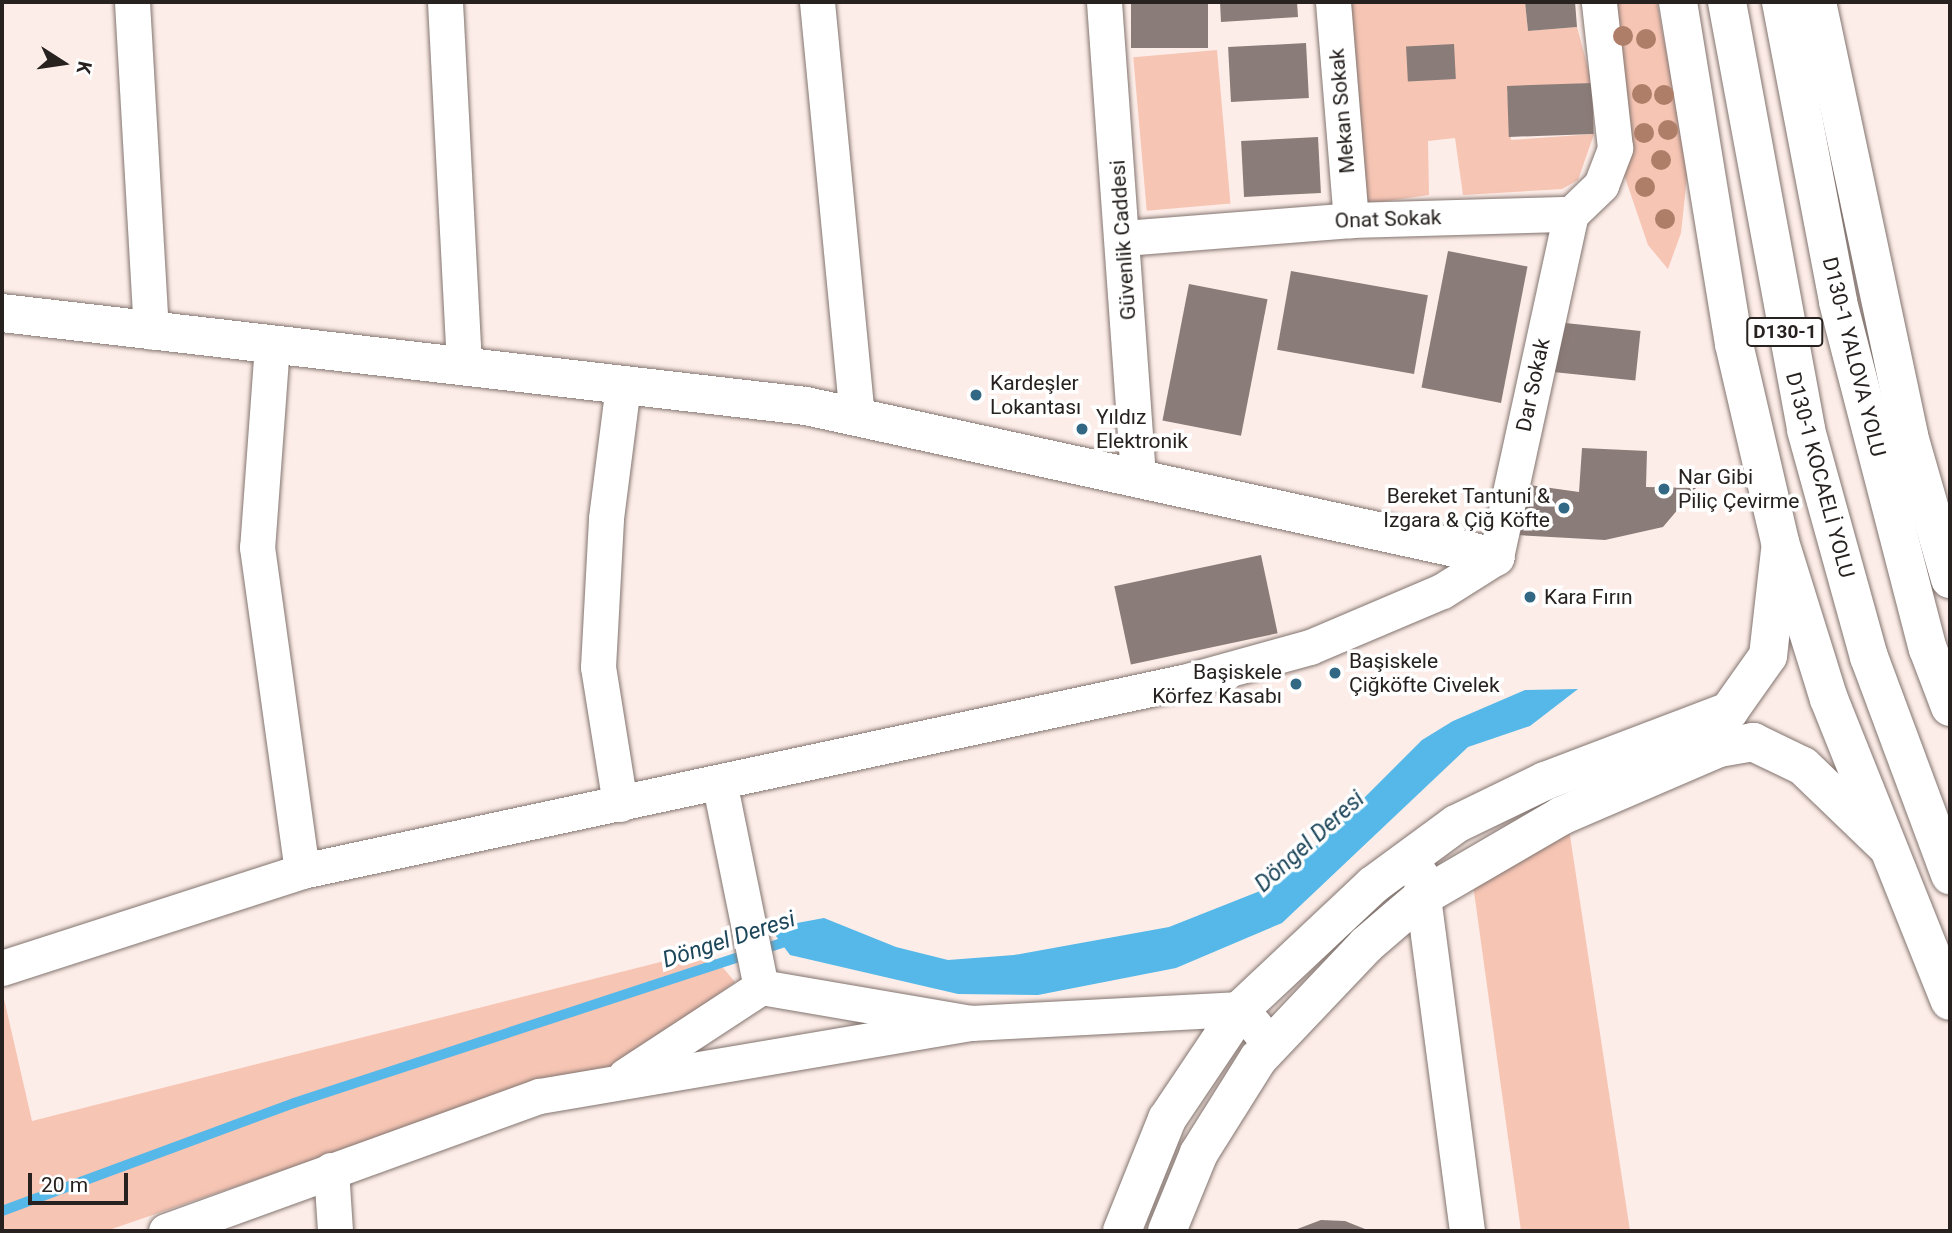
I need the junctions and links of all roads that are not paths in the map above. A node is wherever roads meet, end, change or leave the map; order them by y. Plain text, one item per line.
1 (132, 2) edge
2 (445, 2) edge
3 (817, 2) edge
4 (1104, 2) edge
5 (1333, 2) edge
6 (1599, 2) edge
7 (1678, 2) edge
8 (1727, 2) edge
9 (1781, 2) edge
10 (1817, 2) edge
11 (1571, 214) junction
12 (1351, 220) junction
13 (1124, 238) junction
14 (2, 313) edge
15 (151, 331) junction
16 (272, 345) junction
17 (464, 366) junction
18 (624, 385) junction
19 (857, 416) junction
20 (1138, 478) junction
21 (1780, 542) junction
22 (1496, 556) junction
23 (1950, 579) edge
24 (1950, 707) edge
25 (720, 786) junction
26 (620, 804) junction
27 (1885, 845) junction
28 (1419, 852) junction
29 (302, 871) junction
30 (1950, 875) edge
31 (1422, 897) junction
32 (2, 968) edge
33 (761, 988) junction
34 (1950, 1001) edge
35 (1241, 1009) junction
36 (971, 1023) junction
37 (1271, 1045) junction
38 (606, 1087) junction
39 (331, 1170) junction
40 (166, 1231) edge
41 (335, 1231) edge
42 (1122, 1231) edge
43 (1167, 1231) edge
44 (1466, 1231) edge

1 - 15 street
2 - 17 street
3 - 19 street
4 - 13 street, Güvenlik Caddesi
5 - 12 street, Mekan Sokak
6 - 11 street
7 - 21 main road
8 - 30 main road, D130-1 KOCAELİ YOLU / D130-1
9 - 24 main road, D130-1 YALOVA YOLU / D130-1
10 - 23 main road
11 - 12 street, Onat Sokak
11 - 22 street, Dar Sokak
12 - 13 street, Onat Sokak
13 - 20 street, Güvenlik Caddesi
14 - 15 main road
15 - 16 main road
16 - 17 main road
16 - 29 street
17 - 18 main road
18 - 19 main road
18 - 26 street
19 - 20 main road
20 - 22 main road
21 - 27 main road
21 - 28 main road
22 - 25 street
25 - 26 street
25 - 33 street
26 - 29 street
27 - 31 main road
27 - 34 main road
28 - 31 street
28 - 35 main road
29 - 32 street
31 - 37 main road
31 - 44 street
33 - 36 street
33 - 38 street
35 - 36 street
35 - 37 street
35 - 42 main road
36 - 38 street
37 - 43 main road
38 - 39 street
39 - 40 street
39 - 41 street

